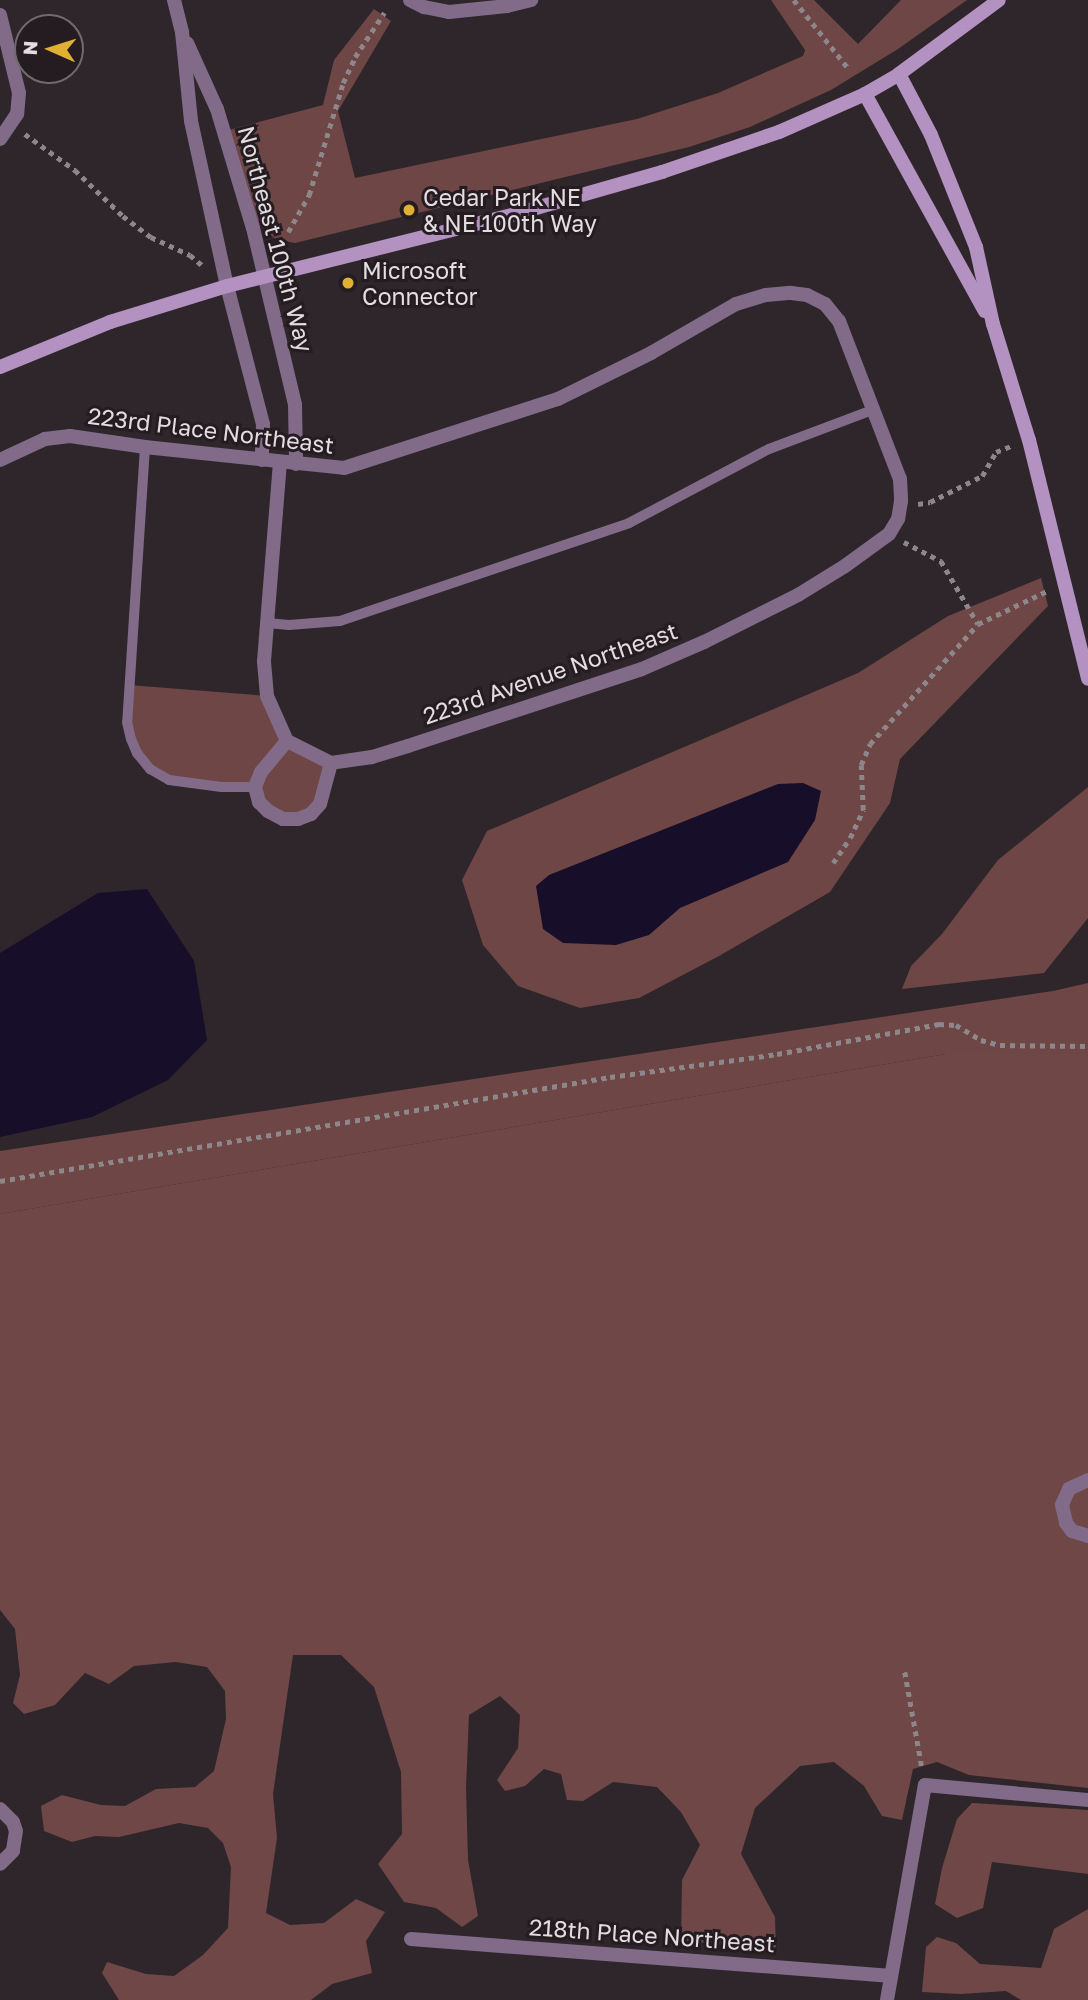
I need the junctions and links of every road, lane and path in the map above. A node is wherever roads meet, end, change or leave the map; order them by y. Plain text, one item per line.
1 (174, 0) edge
2 (410, 0) edge
3 (531, 0) edge
4 (794, 0) edge
5 (999, 0) edge
6 (507, 3) edge
7 (384, 13) dead end
8 (0, 15) edge
9 (182, 32) junction
10 (848, 68) dead end
11 (899, 74) junction
12 (865, 94) junction
13 (14, 119) junction
14 (0, 139) edge
15 (288, 232) dead end
16 (264, 277) junction
17 (227, 286) junction
18 (993, 324) junction
19 (0, 368) edge
20 (875, 408) junction
21 (1029, 440) junction
22 (145, 447) junction
23 (0, 460) edge
24 (262, 460) junction
25 (281, 463) junction
26 (296, 464) junction
27 (900, 507) junction
28 (889, 534) junction
29 (1048, 591) dead end
30 (267, 622) junction
31 (978, 624) junction
32 (1088, 679) edge
33 (287, 741) junction
34 (331, 763) junction
35 (255, 787) junction
36 (833, 863) dead end
37 (1088, 1046) edge
38 (0, 1181) edge
39 (1088, 1480) edge
40 (1088, 1536) edge
41 (905, 1672) dead end
42 (925, 1785) junction
43 (1088, 1800) edge
44 (0, 1809) edge
45 (0, 1864) edge
46 (411, 1939) dead end
47 (889, 1976) junction
48 (887, 2000) edge

1 - 9 street, Northeast 100th Way
2 - 6 street
3 - 6 street
4 - 10 path
5 - 11 street
7 - 15 path
8 - 13 street
9 - 16 street, Northeast 100th Way
9 - 17 street, Northeast 100th Way
11 - 12 street
11 - 18 street
12 - 16 street
12 - 18 street
13 - 14 street
13 - 17 path
16 - 17 street
16 - 26 street, Northeast 100th Way
17 - 19 street
17 - 24 street, Northeast 100th Way
18 - 21 street
20 - 26 street, 223rd Place Northeast
20 - 27 street
20 - 30 lane
21 - 27 path
21 - 32 street
22 - 23 street, 223rd Place Northeast
22 - 24 street, 223rd Place Northeast
22 - 35 lane
24 - 25 street, 223rd Place Northeast
25 - 26 street, 223rd Place Northeast
25 - 30 street
27 - 28 street
28 - 31 path
28 - 34 street, 223rd Avenue Northeast
29 - 31 path
30 - 33 street
31 - 36 path
33 - 34 street
33 - 35 street
34 - 35 street
37 - 38 path
39 - 40 street
41 - 42 path
42 - 43 street
42 - 47 street
44 - 45 street
46 - 47 street, 218th Place Northeast
47 - 48 street

